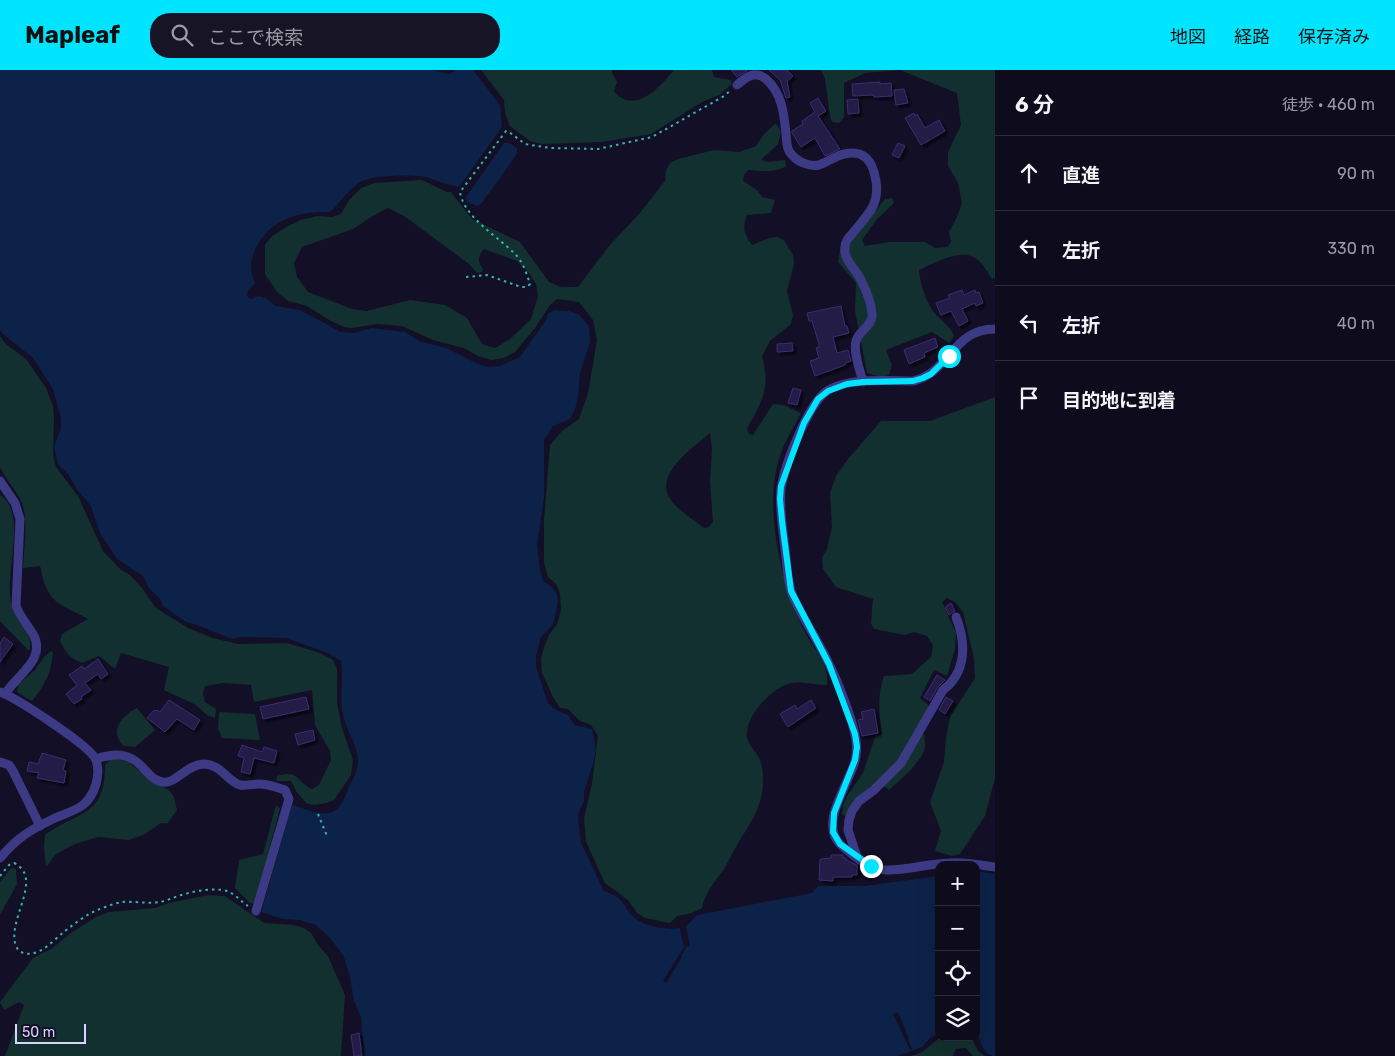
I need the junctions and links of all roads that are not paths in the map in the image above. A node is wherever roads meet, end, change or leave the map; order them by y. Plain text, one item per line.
1 (737, 85) road end
2 (995, 329) edge
3 (863, 382) junction
4 (0, 481) edge
5 (956, 616) dead end
6 (3, 693) edge
7 (96, 759) junction
8 (0, 762) edge
9 (40, 826) junction
10 (857, 856) junction
11 (0, 858) edge
12 (995, 867) edge
13 (256, 911) road end

1 - 3 street
2 - 3 street
3 - 10 street
4 - 6 street
5 - 10 street
6 - 7 street
7 - 9 street
7 - 13 street
8 - 9 street
9 - 11 street
10 - 12 street

